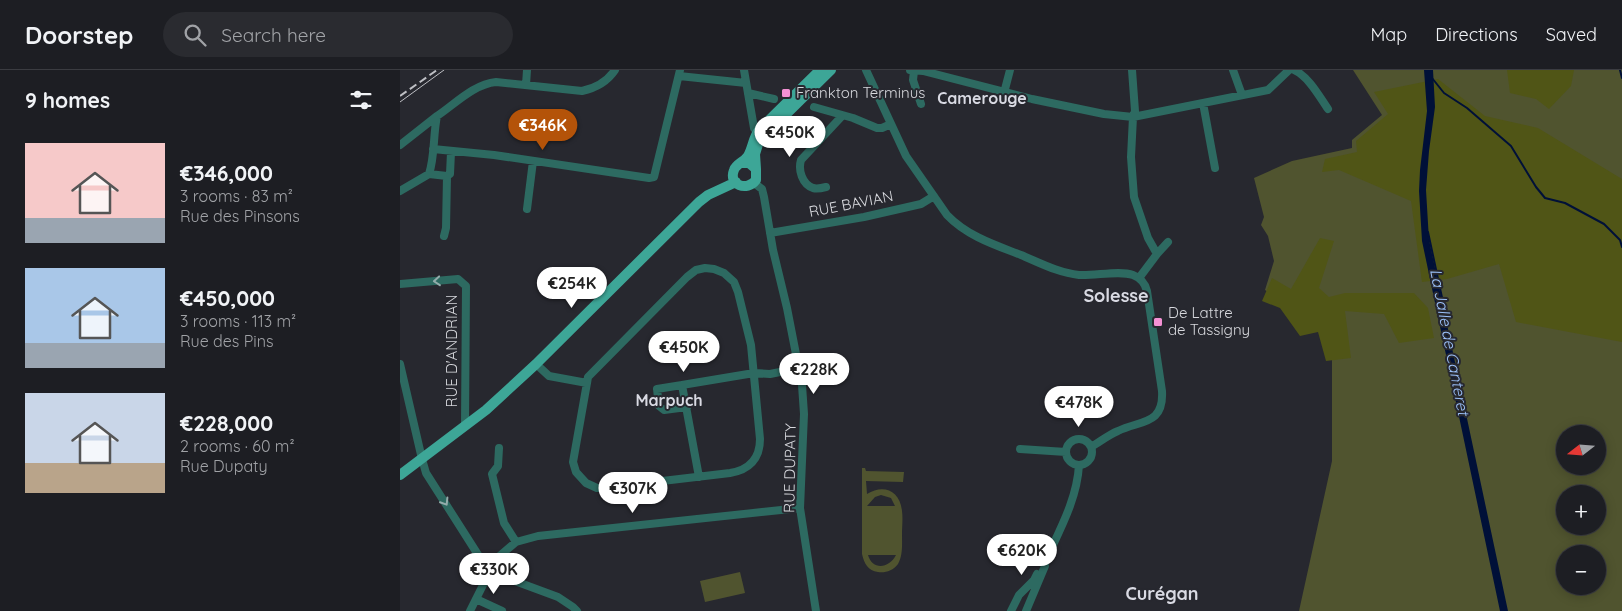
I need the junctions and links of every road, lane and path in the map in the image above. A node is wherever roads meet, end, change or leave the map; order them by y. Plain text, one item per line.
1 (527, 70) edge
2 (615, 70) edge
3 (744, 70) edge
4 (820, 70) edge
5 (831, 70) edge
6 (866, 70) edge
7 (1010, 70) edge
8 (1132, 70) edge
9 (1234, 70) edge
10 (1289, 70) edge
11 (1294, 70) edge
12 (912, 71) edge
13 (680, 73) edge
14 (746, 83) junction
15 (526, 85) junction
16 (1004, 92) junction
17 (748, 93) junction
18 (1242, 95) junction
19 (774, 99) dead end
20 (1204, 103) junction
21 (921, 104) dead end
22 (814, 106) dead end
23 (1328, 109) dead end
24 (437, 116) junction
25 (842, 116) junction
26 (1133, 116) junction
27 (891, 124) junction
28 (754, 128) dead end
29 (400, 145) edge
30 (433, 149) junction
31 (451, 152) junction
32 (533, 161) junction
33 (742, 163) junction
34 (1214, 168) dead end
35 (756, 170) junction
36 (429, 174) junction
37 (447, 176) junction
38 (736, 182) junction
39 (754, 183) junction
40 (826, 187) dead end
41 (400, 192) edge
42 (934, 196) junction
43 (527, 209) dead end
44 (770, 233) junction
45 (444, 236) dead end
46 (1168, 242) dead end
47 (1156, 254) junction
48 (1139, 278) junction
49 (400, 284) edge
50 (400, 364) edge
51 (536, 364) junction
52 (800, 368) junction
53 (754, 373) junction
54 (587, 383) junction
55 (682, 384) junction
56 (687, 407) junction
57 (465, 425) junction
58 (1091, 447) junction
59 (500, 448) dead end
60 (1020, 448) dead end
61 (1066, 452) junction
62 (422, 459) junction
63 (1079, 464) junction
64 (400, 475) edge
65 (699, 477) junction
66 (800, 508) junction
67 (516, 542) junction
68 (1045, 562) junction
69 (492, 568) junction
70 (1019, 595) junction
71 (476, 599) junction
72 (1030, 600) junction
73 (470, 611) edge
74 (502, 611) edge
75 (577, 611) edge
76 (816, 611) edge
77 (1011, 611) edge
78 (1026, 611) edge

1 - 15 street
2 - 15 street
3 - 14 street
4 - 33 main road
5 - 35 main road
6 - 27 street
7 - 16 street
8 - 26 street
9 - 18 street
10 - 18 street
11 - 23 street
12 - 16 street
12 - 21 street
13 - 14 street
13 - 32 street
14 - 17 street
15 - 24 street
16 - 26 street
17 - 19 street
17 - 28 street
18 - 20 street
20 - 26 street
20 - 34 street
22 - 25 street
24 - 29 street
24 - 30 street
25 - 27 street
25 - 40 street
26 - 47 street
27 - 42 street
30 - 31 street
30 - 36 street
31 - 32 street
31 - 37 street
32 - 43 street
33 - 35 main road
33 - 38 main road
35 - 39 main road
36 - 37 street
36 - 41 street
37 - 45 street
38 - 39 main road
38 - 51 main road
39 - 44 street, RUE DUPATY
42 - 44 street, RUE BAVIAN
42 - 48 street
44 - 52 street, RUE DUPATY
46 - 47 street
47 - 48 street
48 - 58 street
57 -> 49 street, RUE D'ANDRIAN
50 - 62 street
51 - 54 street
51 - 57 main road
52 - 53 street
52 - 66 street, RUE DUPATY
53 - 54 street
53 - 55 street
53 - 65 street
54 - 65 street
55 - 56 street
55 - 56 street
56 - 65 street
57 - 62 main road
58 - 61 street
58 - 63 street
59 - 67 street
60 - 61 street
61 - 63 street
62 - 64 main road
62 -> 69 street
63 - 68 street
66 - 67 street
66 - 76 street, RUE DUPATY
67 - 69 street
68 - 70 street
68 - 72 street
69 - 71 street
69 - 75 street
70 - 72 street
70 - 77 street
71 - 73 street
71 - 74 street
72 - 78 street

